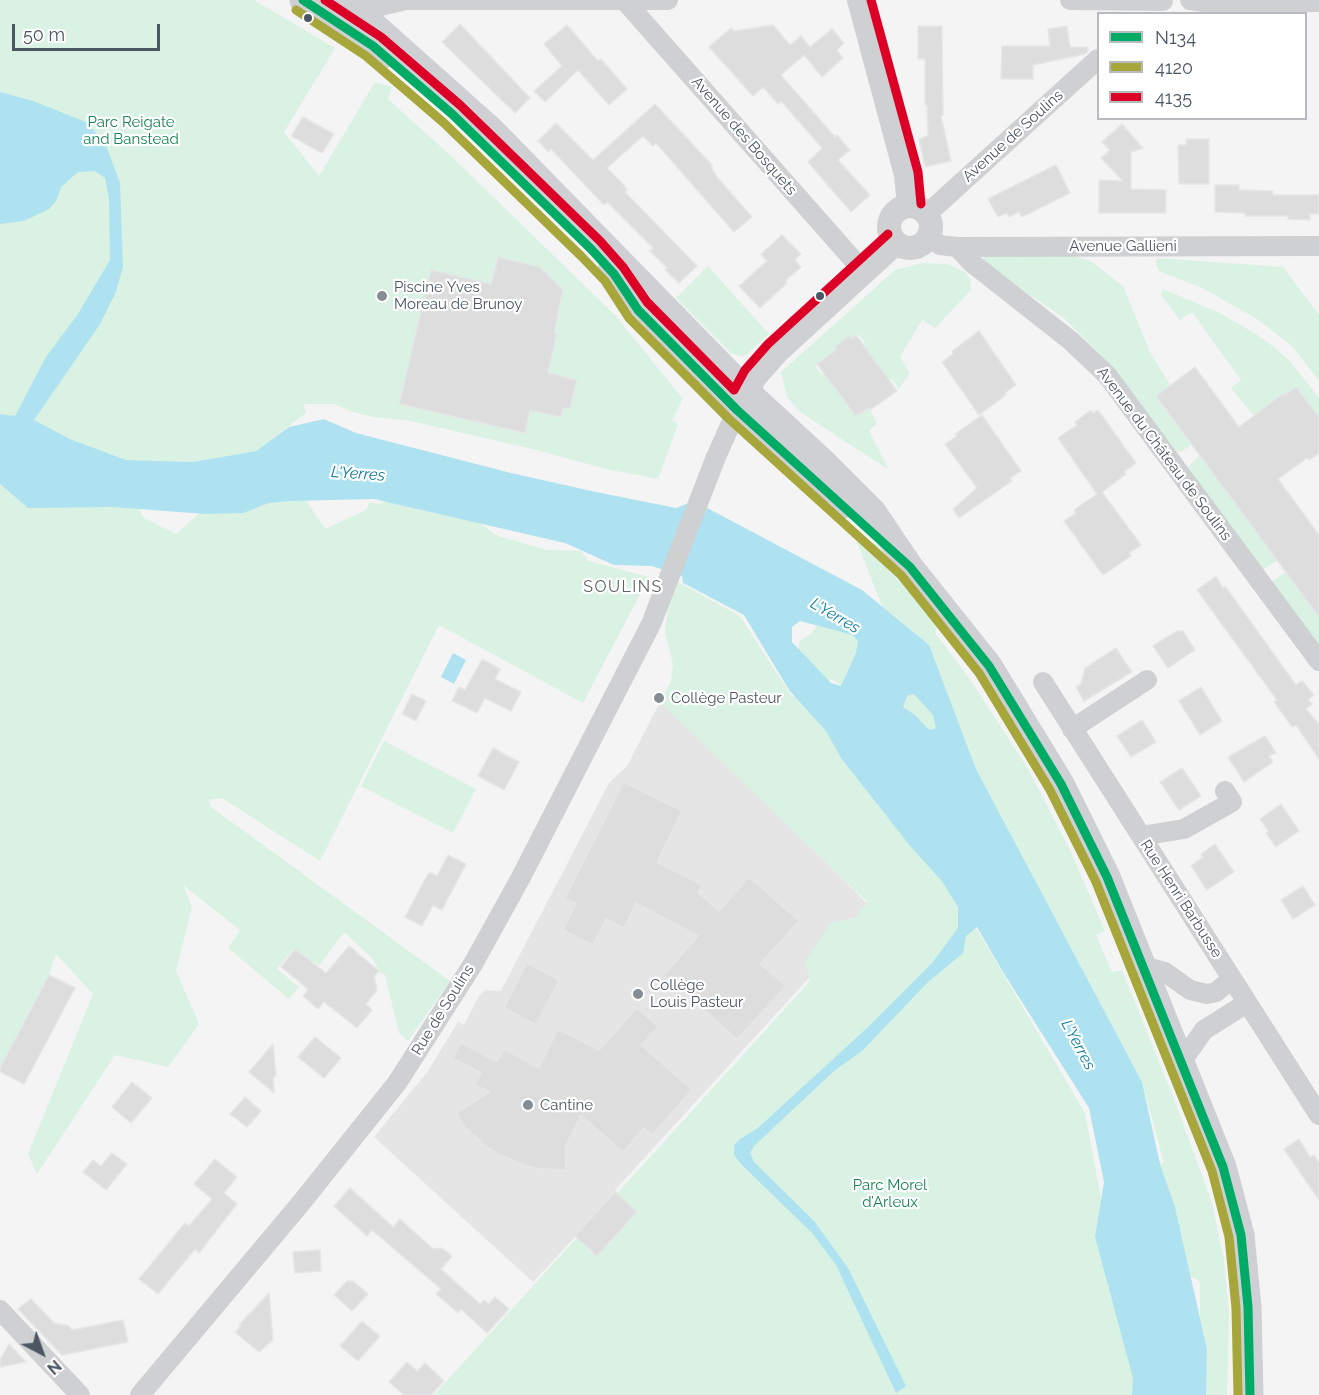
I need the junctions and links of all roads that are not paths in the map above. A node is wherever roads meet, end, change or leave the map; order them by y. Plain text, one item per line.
1 (303, 0) edge
2 (624, 0) edge
3 (668, 0) edge
4 (858, 0) edge
5 (1070, 0) edge
6 (1163, 0) edge
7 (1190, 0) edge
8 (1319, 2) edge
9 (355, 11) edge
10 (1151, 12) edge
11 (1097, 60) edge
12 (922, 219) junction
13 (896, 243) junction
14 (1319, 246) edge
15 (957, 247) junction
16 (864, 272) junction
17 (742, 401) junction
18 (1319, 661) edge
19 (1147, 680) dead end
20 (1044, 682) dead end
21 (1072, 729) junction
22 (1225, 791) dead end
23 (1141, 836) junction
24 (1142, 966) junction
25 (1232, 979) junction
26 (1247, 1003) junction
27 (1182, 1061) junction
28 (1319, 1115) edge
29 (0, 1310) edge
30 (80, 1395) edge
31 (140, 1395) edge
32 (1250, 1395) edge

1 - 9 main road
2 - 3 street
2 - 9 street
2 - 16 street, Avenue des Bosquets
4 - 12 street
5 - 6 street
6 - 10 street
7 - 8 street
9 - 17 main road
11 - 12 street, Avenue de Soulins
12 - 13 street
12 - 13 street
12 - 15 street, Avenue Gallieni
13 - 16 street
14 - 15 street, Avenue Gallieni
15 - 18 street, Avenue du Château de Soulins
16 - 17 street
17 - 24 main road
17 - 31 street, Rue de Soulins
19 - 21 street
20 - 21 street, Rue Henri Barbusse
21 - 23 street, Rue Henri Barbusse
22 - 23 street
23 - 25 street, Rue Henri Barbusse
24 - 25 street
24 - 27 main road
25 - 26 street, Rue Henri Barbusse
26 - 27 street
26 - 28 street, Rue Henri Barbusse
27 - 32 main road
29 - 30 street

